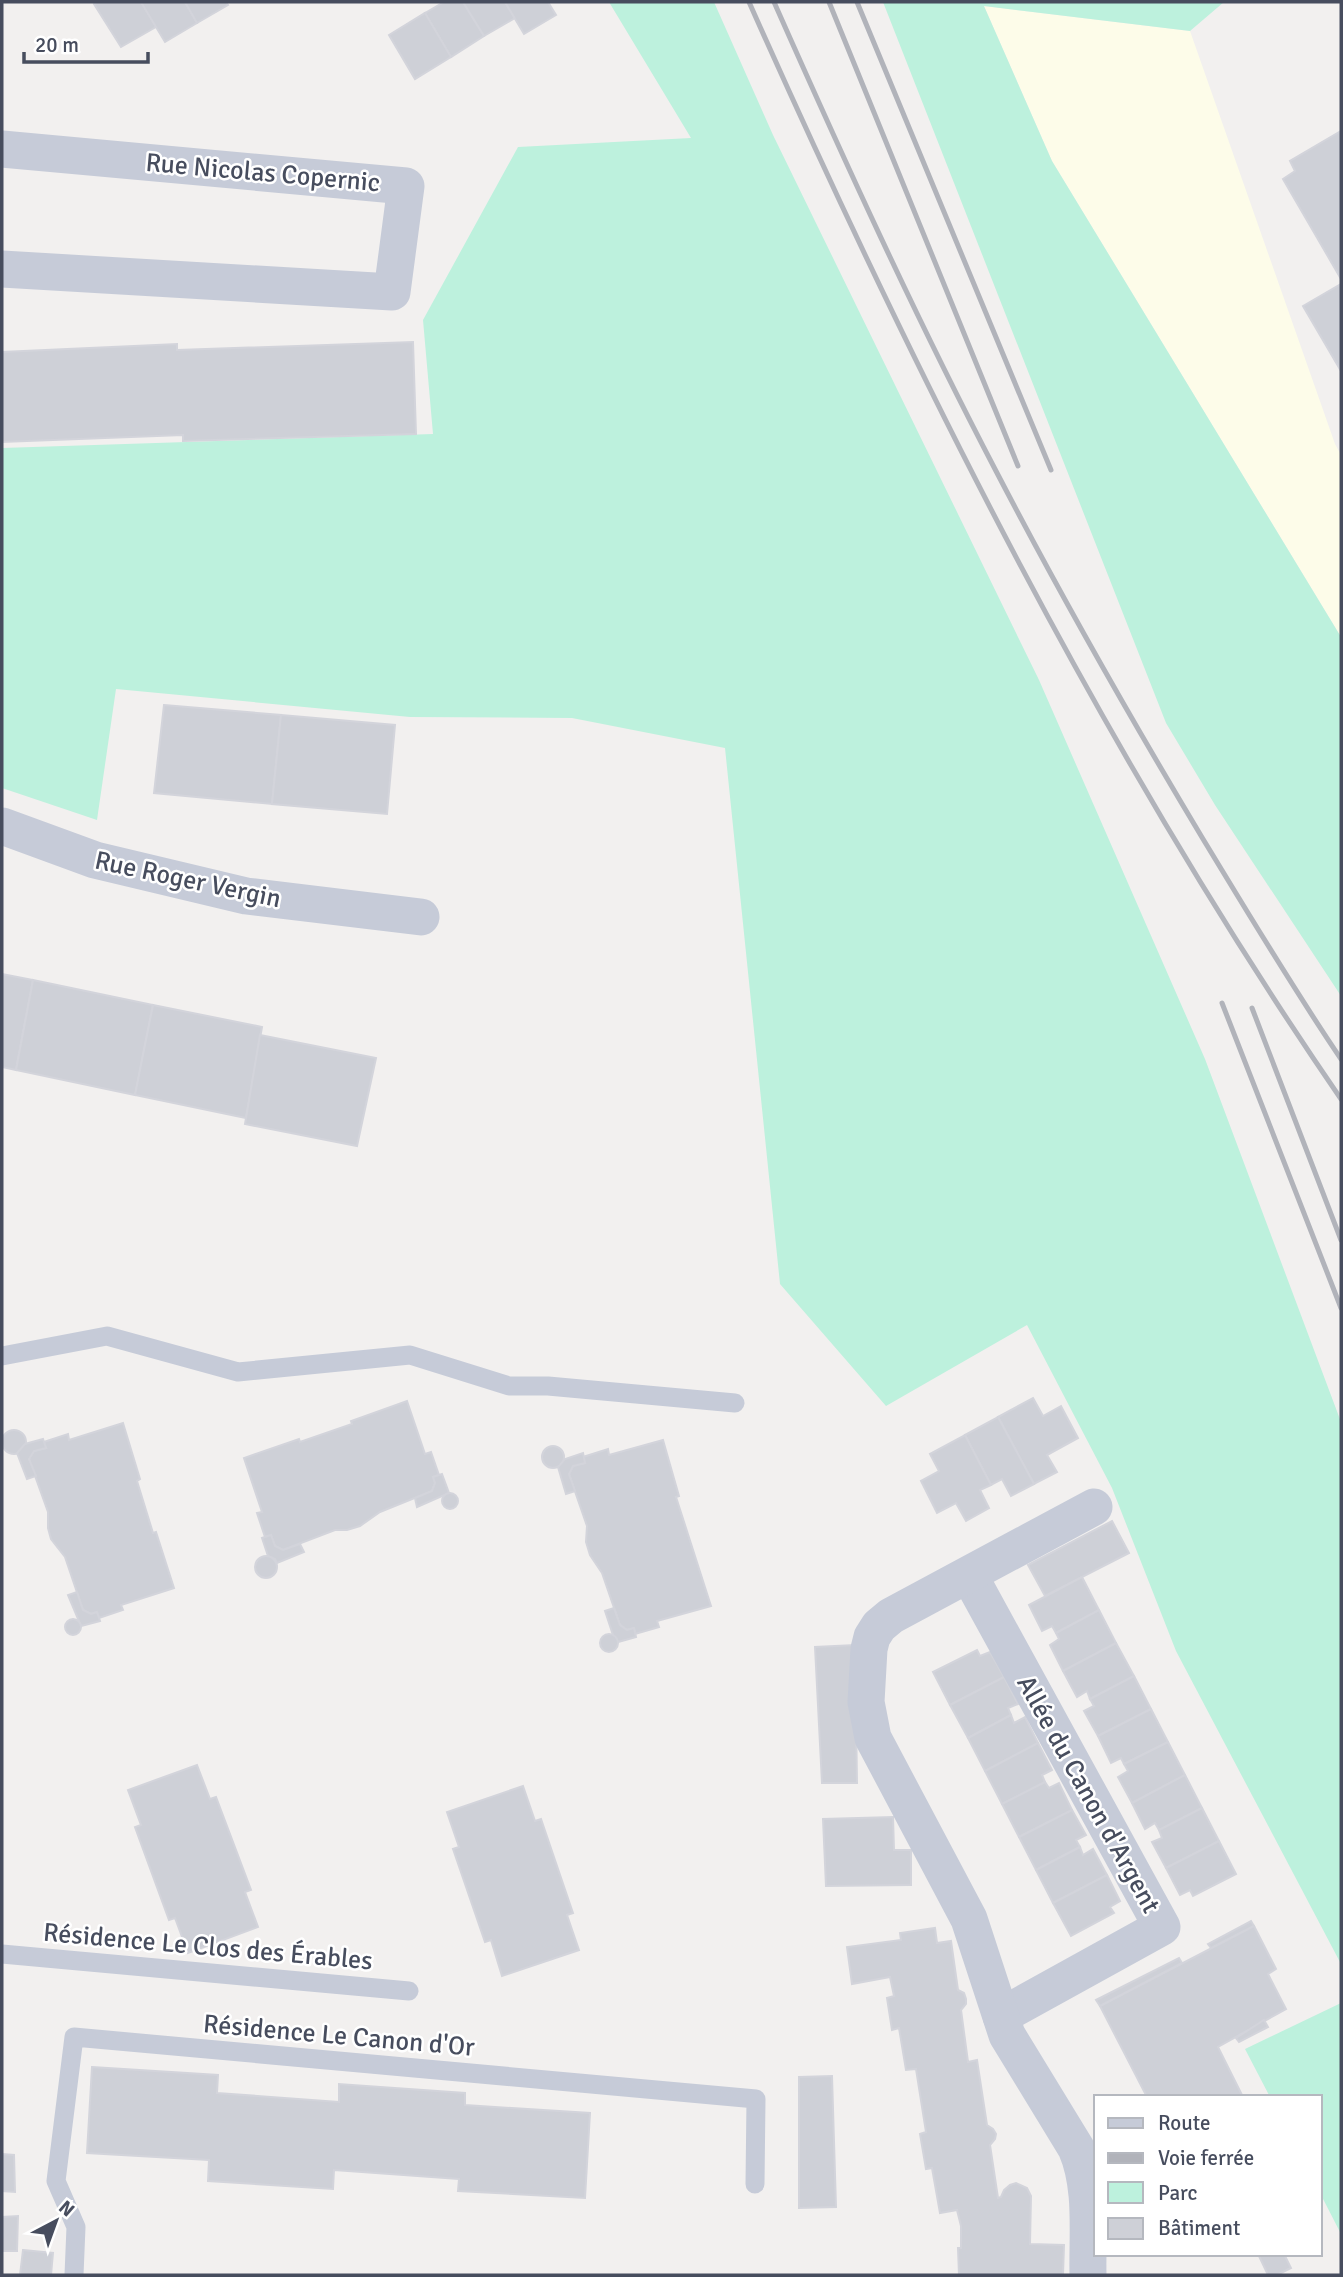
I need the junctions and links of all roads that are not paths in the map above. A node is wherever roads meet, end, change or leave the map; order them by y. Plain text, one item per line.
1 (2, 149) edge
2 (2, 269) edge
3 (2, 826) edge
4 (421, 917) dead end
5 (2, 1356) edge
6 (735, 1403) dead end
7 (1094, 1507) dead end
8 (969, 1574) junction
9 (2, 1954) edge
10 (409, 1991) dead end
11 (1001, 2016) junction
12 (755, 2184) dead end
13 (74, 2275) edge
14 (1087, 2275) edge

1 - 2 street, Rue Nicolas Copernic
3 - 4 street, Rue Roger Vergin
5 - 6 lane
7 - 8 street
8 - 11 street
8 - 11 street, Allée du Canon d'Argent
9 - 10 lane, Résidence Le Clos des Érables
11 - 14 street
12 - 13 lane, Résidence Le Canon d'Or

